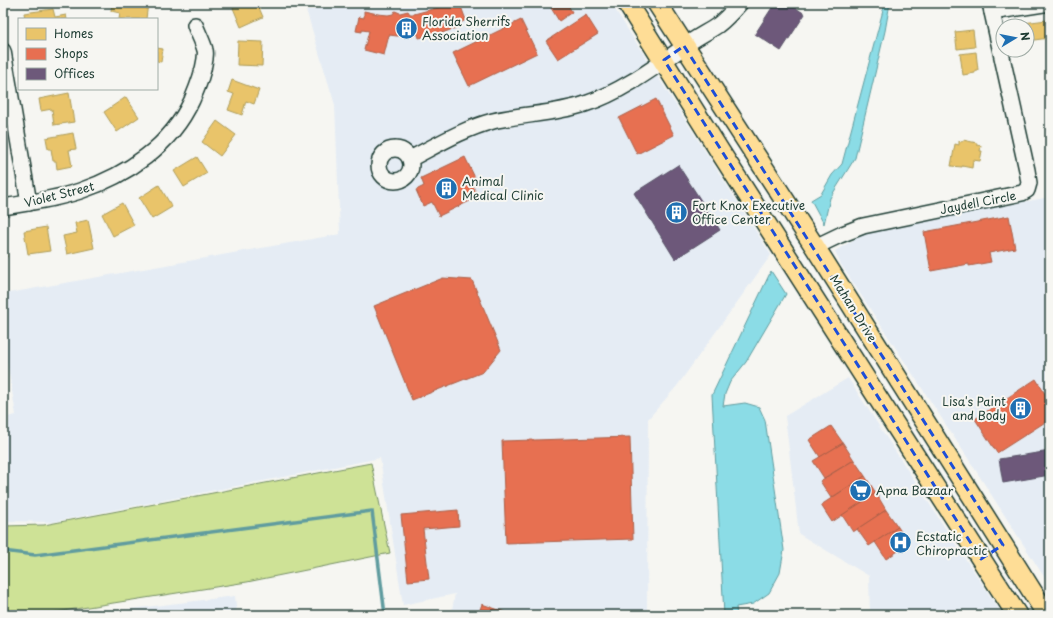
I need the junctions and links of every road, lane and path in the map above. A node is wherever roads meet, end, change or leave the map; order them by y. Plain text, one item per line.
1 (627, 3) edge
2 (657, 3) edge
3 (740, 3) edge
4 (1050, 3) edge
5 (991, 8) edge
6 (195, 25) dead end
7 (684, 46) junction
8 (3, 51) edge
9 (664, 60) junction
10 (410, 159) dead end
11 (29, 203) junction
12 (3, 207) edge
13 (790, 209) junction
14 (776, 238) junction
15 (815, 247) junction
16 (1003, 545) junction
17 (981, 559) junction
18 (1017, 615) edge
19 (1047, 615) edge

1 - 9 main road
2 - 7 main road, Mahan Drive
3 - 7 street
4 - 5 street
5 - 15 street, Jaydell Circle
6 - 11 street, Violet Street
7 - 9 street
7 - 13 main road, Mahan Drive
8 - 11 street
9 - 10 street
9 - 14 main road
11 - 12 street, Violet Street
13 - 14 main road
13 - 15 main road, Mahan Drive
14 - 15 main road
14 - 17 main road
15 - 16 main road, Mahan Drive
16 - 17 main road
16 - 19 main road, Mahan Drive
17 - 18 main road

